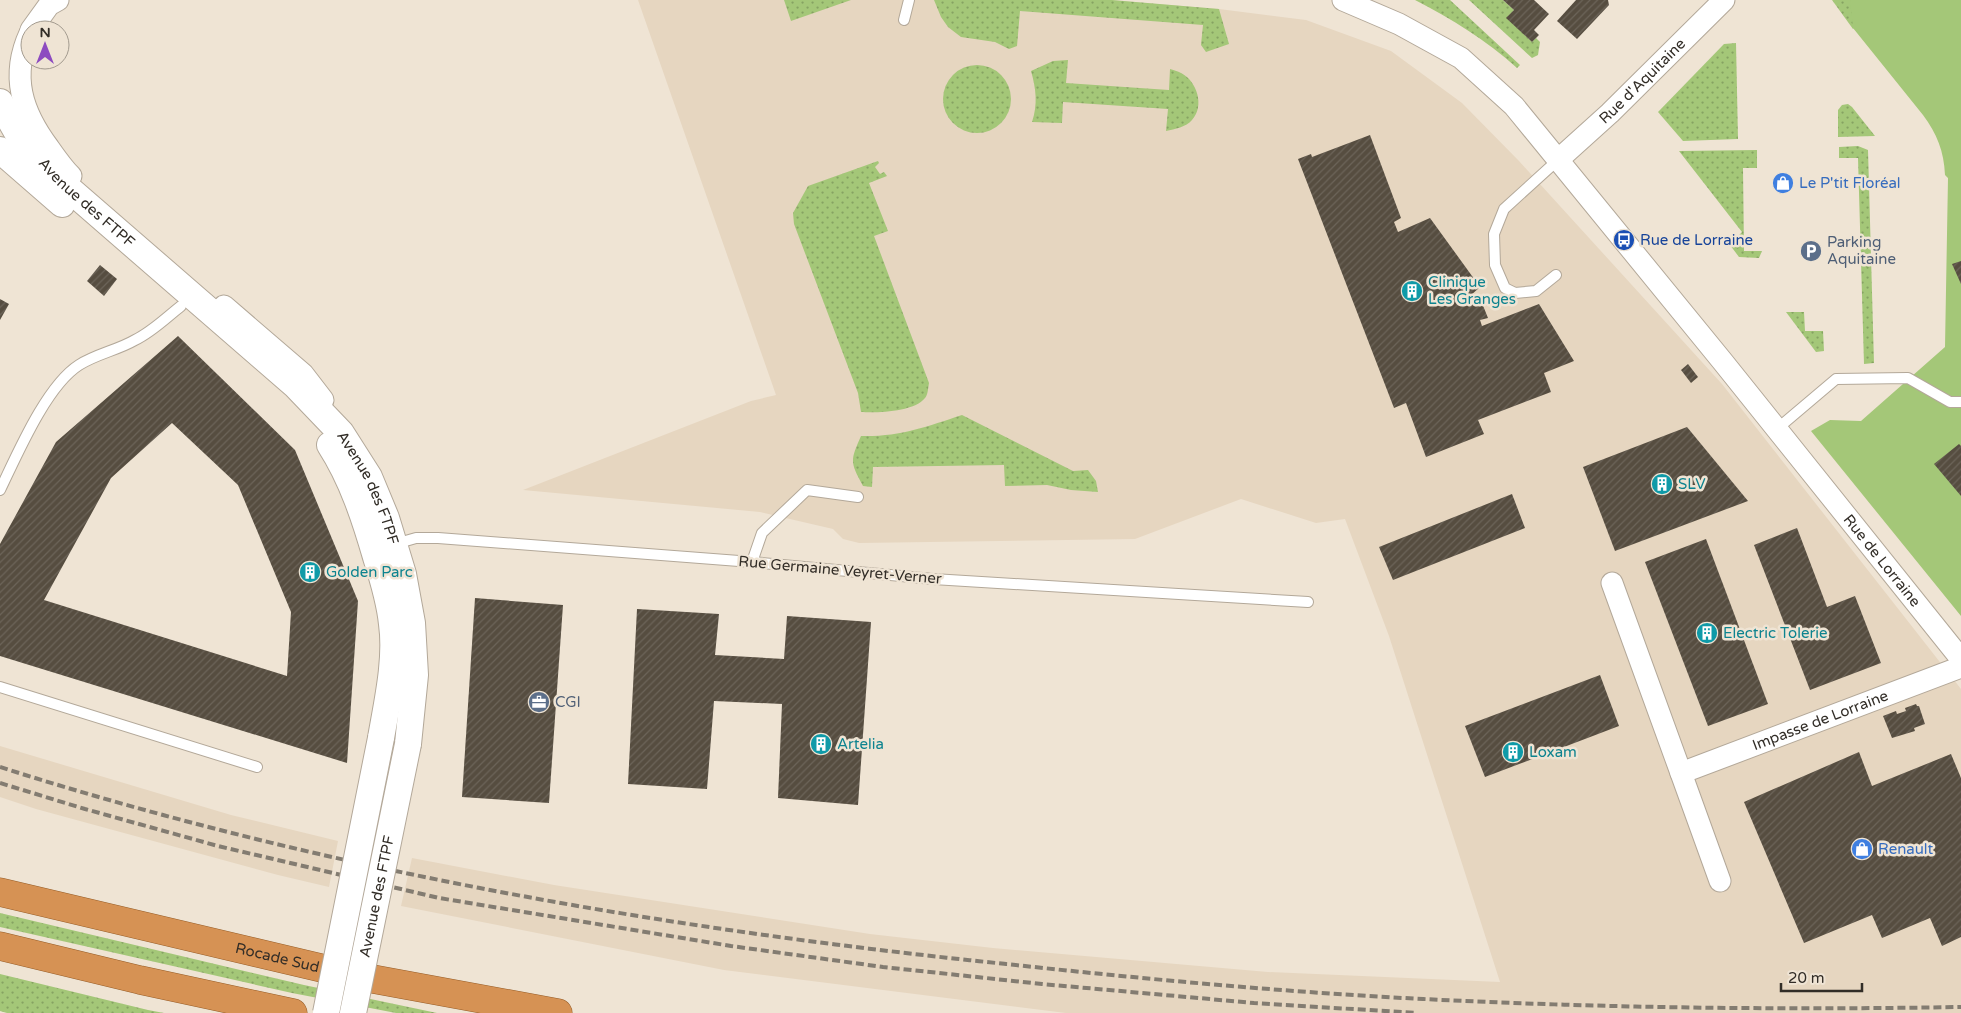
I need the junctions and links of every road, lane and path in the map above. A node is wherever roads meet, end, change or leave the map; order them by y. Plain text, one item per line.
1 (58, 0) edge
2 (909, 0) edge
3 (1343, 0) edge
4 (1724, 0) edge
5 (39, 20) edge
6 (904, 20) dead end
7 (20, 70) edge
8 (0, 102) edge
9 (0, 113) edge
10 (9, 142) edge
11 (1559, 159) junction
12 (1556, 275) dead end
13 (181, 306) junction
14 (1961, 402) edge
15 (1777, 429) junction
16 (369, 477) junction
17 (0, 490) edge
18 (858, 497) dead end
19 (384, 547) junction
20 (752, 562) junction
21 (1612, 583) dead end
22 (1308, 602) dead end
23 (1961, 659) edge
24 (1961, 667) edge
25 (0, 687) edge
26 (257, 767) dead end
27 (1681, 773) junction
28 (1720, 881) dead end
29 (0, 892) edge
30 (0, 946) edge
31 (293, 1013) edge
32 (326, 1013) edge
33 (353, 1013) edge
34 (558, 1013) edge

1 - 5 street
2 - 6 lane
3 - 11 street, Rue de Lorraine
4 - 11 street, Rue d'Aquitaine
7 - 16 street
8 - 10 street, Avenue des FTPF
9 - 10 street
10 - 13 street, Avenue des FTPF
10 - 16 street, Avenue des FTPF
11 - 12 lane
11 - 15 street, Rue de Lorraine
13 - 17 lane
13 - 19 street, Avenue des FTPF
14 - 15 lane
15 - 23 street, Rue de Lorraine
16 - 19 street, Avenue des FTPF
18 - 20 lane
19 - 20 lane, Rue Germaine Veyret-Verner
19 - 32 street, Avenue des FTPF, bridge
19 - 33 street, Avenue des FTPF, bridge
20 - 22 lane, Rue Germaine Veyret-Verner
21 - 27 street
24 - 27 street, Impasse de Lorraine
25 - 26 lane
27 - 28 street
29 - 34 highway, Rocade Sud
30 - 31 highway

